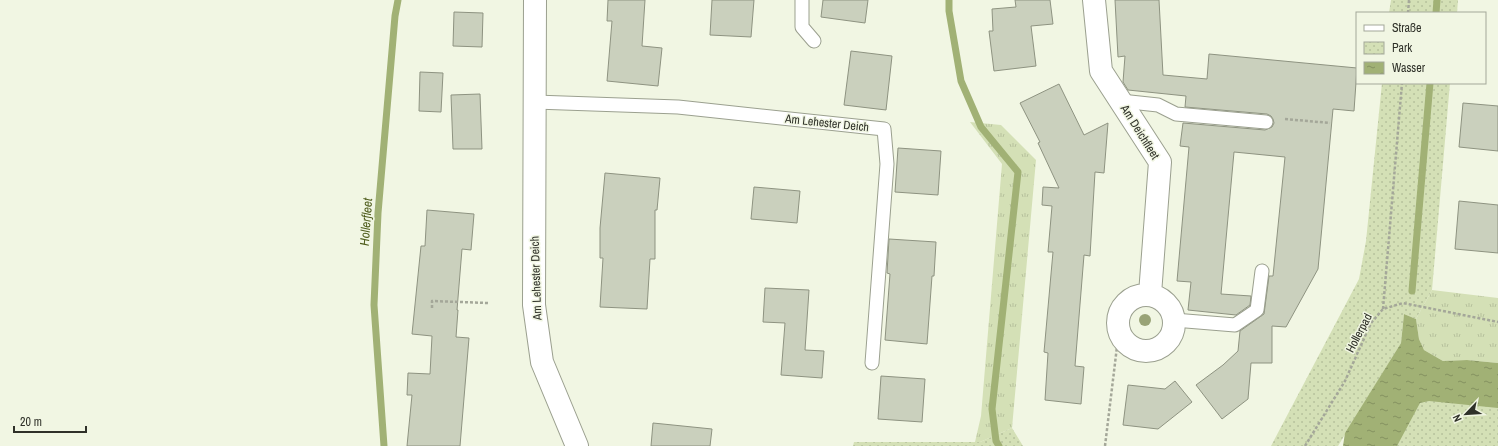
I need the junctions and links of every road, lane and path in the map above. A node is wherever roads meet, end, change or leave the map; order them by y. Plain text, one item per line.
1 (535, 0) edge
2 (802, 0) edge
3 (1094, 0) edge
4 (1409, 0) edge
5 (1408, 12) edge
6 (814, 41) dead end
7 (1402, 84) edge
8 (1121, 101) junction
9 (535, 102) junction
10 (1266, 122) joint
11 (1330, 123) dead end
12 (1262, 271) dead end
13 (1150, 294) junction
14 (488, 303) dead end
15 (432, 308) dead end
16 (1383, 309) junction
17 (1174, 320) junction
18 (1498, 322) edge
19 (1119, 330) junction
20 (872, 363) dead end
21 (577, 446) edge
22 (1105, 446) edge
23 (1305, 446) edge

1 - 9 street, Am Lehester Deich
2 - 6 lane
3 - 8 street, Am Deichfleet
4 - 5 path
7 - 16 path
8 - 10 lane
8 - 13 street, Am Deichfleet
9 - 20 lane, Am Lehester Deich
9 - 21 street, Am Lehester Deich
10 - 11 path
12 - 17 lane
13 - 17 street
13 - 19 street
14 - 15 path
16 - 18 path, Hollerpad
16 - 23 path, Hollerpad
17 - 19 street
19 - 22 path

